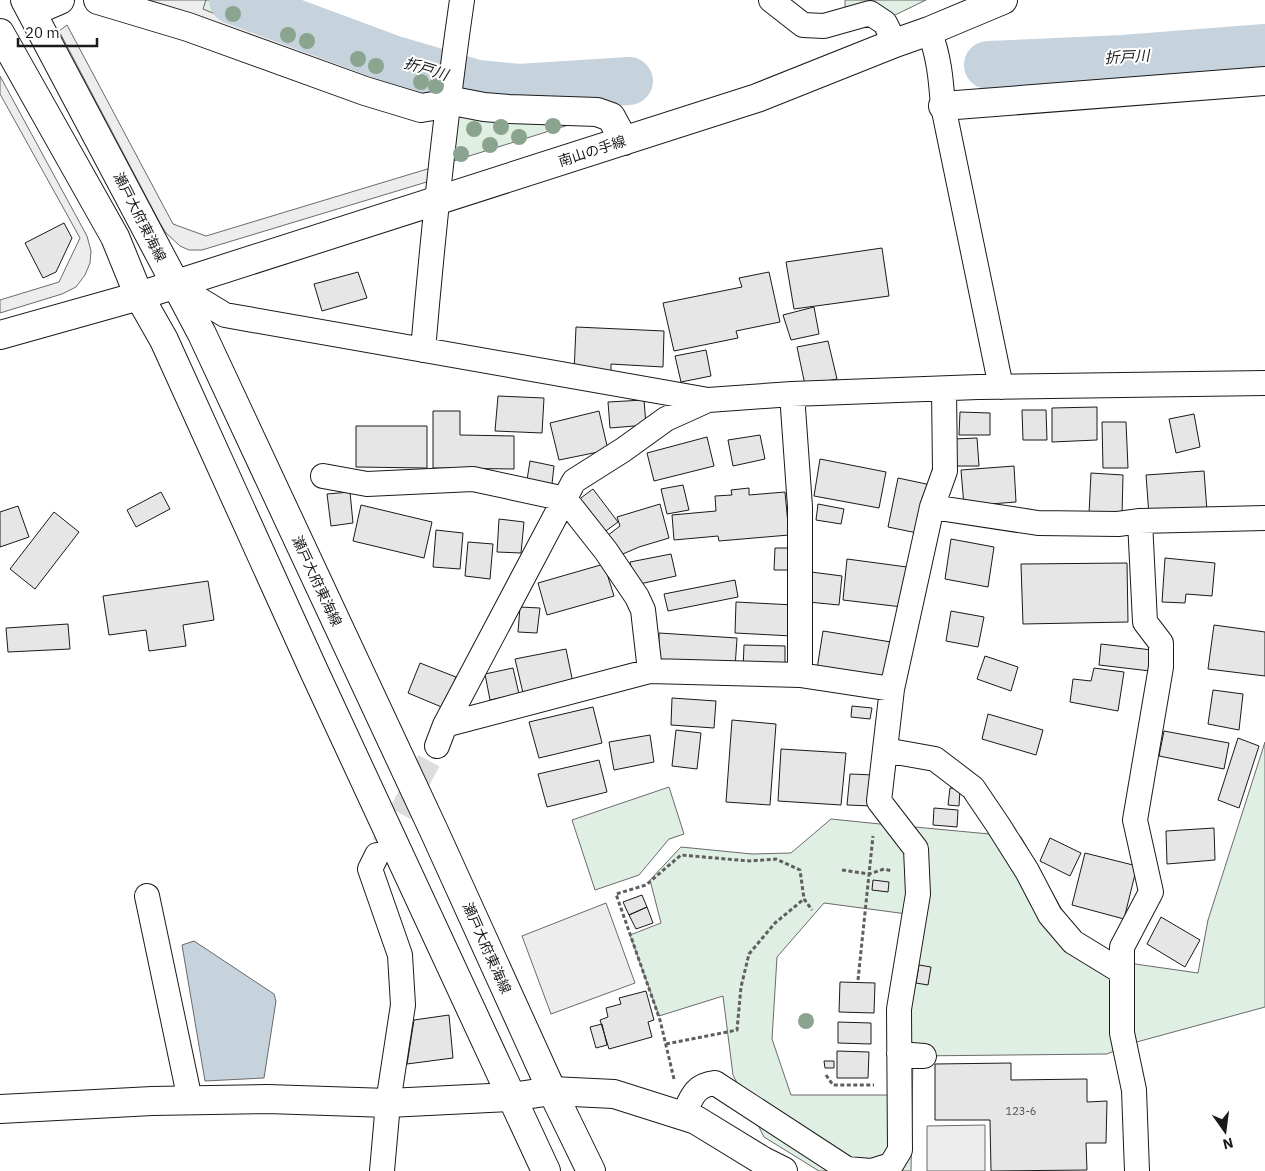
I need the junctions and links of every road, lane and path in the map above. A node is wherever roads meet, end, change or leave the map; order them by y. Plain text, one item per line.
1 (60, 0) edge
2 (98, 0) edge
3 (462, 0) edge
4 (771, 0) edge
5 (1003, 0) edge
6 (28, 6) edge
7 (929, 32) junction
8 (0, 33) edge
9 (894, 43) junction
10 (1265, 81) edge
11 (448, 99) junction
12 (943, 106) junction
13 (624, 141) junction
14 (436, 200) junction
15 (174, 284) junction
16 (139, 296) junction
17 (0, 335) edge
18 (423, 350) junction
19 (1265, 383) edge
20 (1001, 387) junction
21 (944, 389) junction
22 (792, 394) junction
23 (708, 400) junction
24 (323, 476) dead end
25 (565, 499) junction
26 (932, 507) junction
27 (1265, 518) edge
28 (1140, 521) junction
29 (650, 671) junction
30 (800, 675) junction
31 (892, 689) junction
32 (885, 750) junction
33 (874, 827) dead end
34 (377, 855) tunnel mouth
35 (842, 870) dead end
36 (884, 870) dead end
37 (869, 874) junction
38 (147, 896) dead end
39 (804, 899) junction
40 (812, 910) dead end
41 (1122, 972) junction
42 (858, 980) dead end
43 (666, 1044) junction
44 (899, 1054) junction
45 (924, 1056) dead end
46 (826, 1075) dead end
47 (881, 1085) dead end
48 (552, 1091) junction
49 (512, 1096) junction
50 (190, 1100) junction
51 (388, 1103) junction
52 (0, 1110) edge
53 (683, 1116) junction
54 (382, 1171) edge
55 (546, 1171) edge
56 (591, 1171) edge
57 (783, 1171) edge
58 (871, 1171) edge
59 (1136, 1171) edge

1 - 6 street
2 - 11 street
3 - 11 street
4 - 9 street
5 - 7 street, 南山の手線
6 - 15 street, 瀬戸大府東海線
7 - 9 street, 南山の手線
7 - 12 street
8 - 16 street
9 - 13 street, 南山の手線
10 - 12 street
11 - 13 street
11 - 14 street
12 - 20 street
13 - 14 street, 南山の手線
14 - 15 street, 南山の手線
14 - 18 street
15 - 16 street, 南山の手線
15 - 18 street
15 - 48 street, 瀬戸大府東海線
16 - 17 street, 南山の手線
16 - 49 street
18 - 23 street
19 - 20 street
20 - 21 street
21 - 22 street
21 - 26 street
22 - 23 street
22 - 30 street
23 - 25 street
24 - 25 street
25 - 29 street
25 - 29 street
26 - 28 street
26 - 31 street
27 - 28 street
28 - 41 street
29 - 30 street
30 - 31 street
31 - 32 street
32 - 41 street
32 - 44 street
33 - 37 path
34 - 51 street
35 - 37 path
36 - 37 path
37 - 42 path
38 - 50 street
39 - 40 path
39 - 43 path
39 - 43 path
41 - 59 street
43 - 53 path
44 - 45 street
44 - 58 street
46 - 47 path
48 - 49 street
48 - 53 street
48 - 56 street, 瀬戸大府東海線
49 - 51 street
49 - 55 street
50 - 51 street
50 - 52 street
51 - 54 street
53 - 57 street
53 - 58 street

